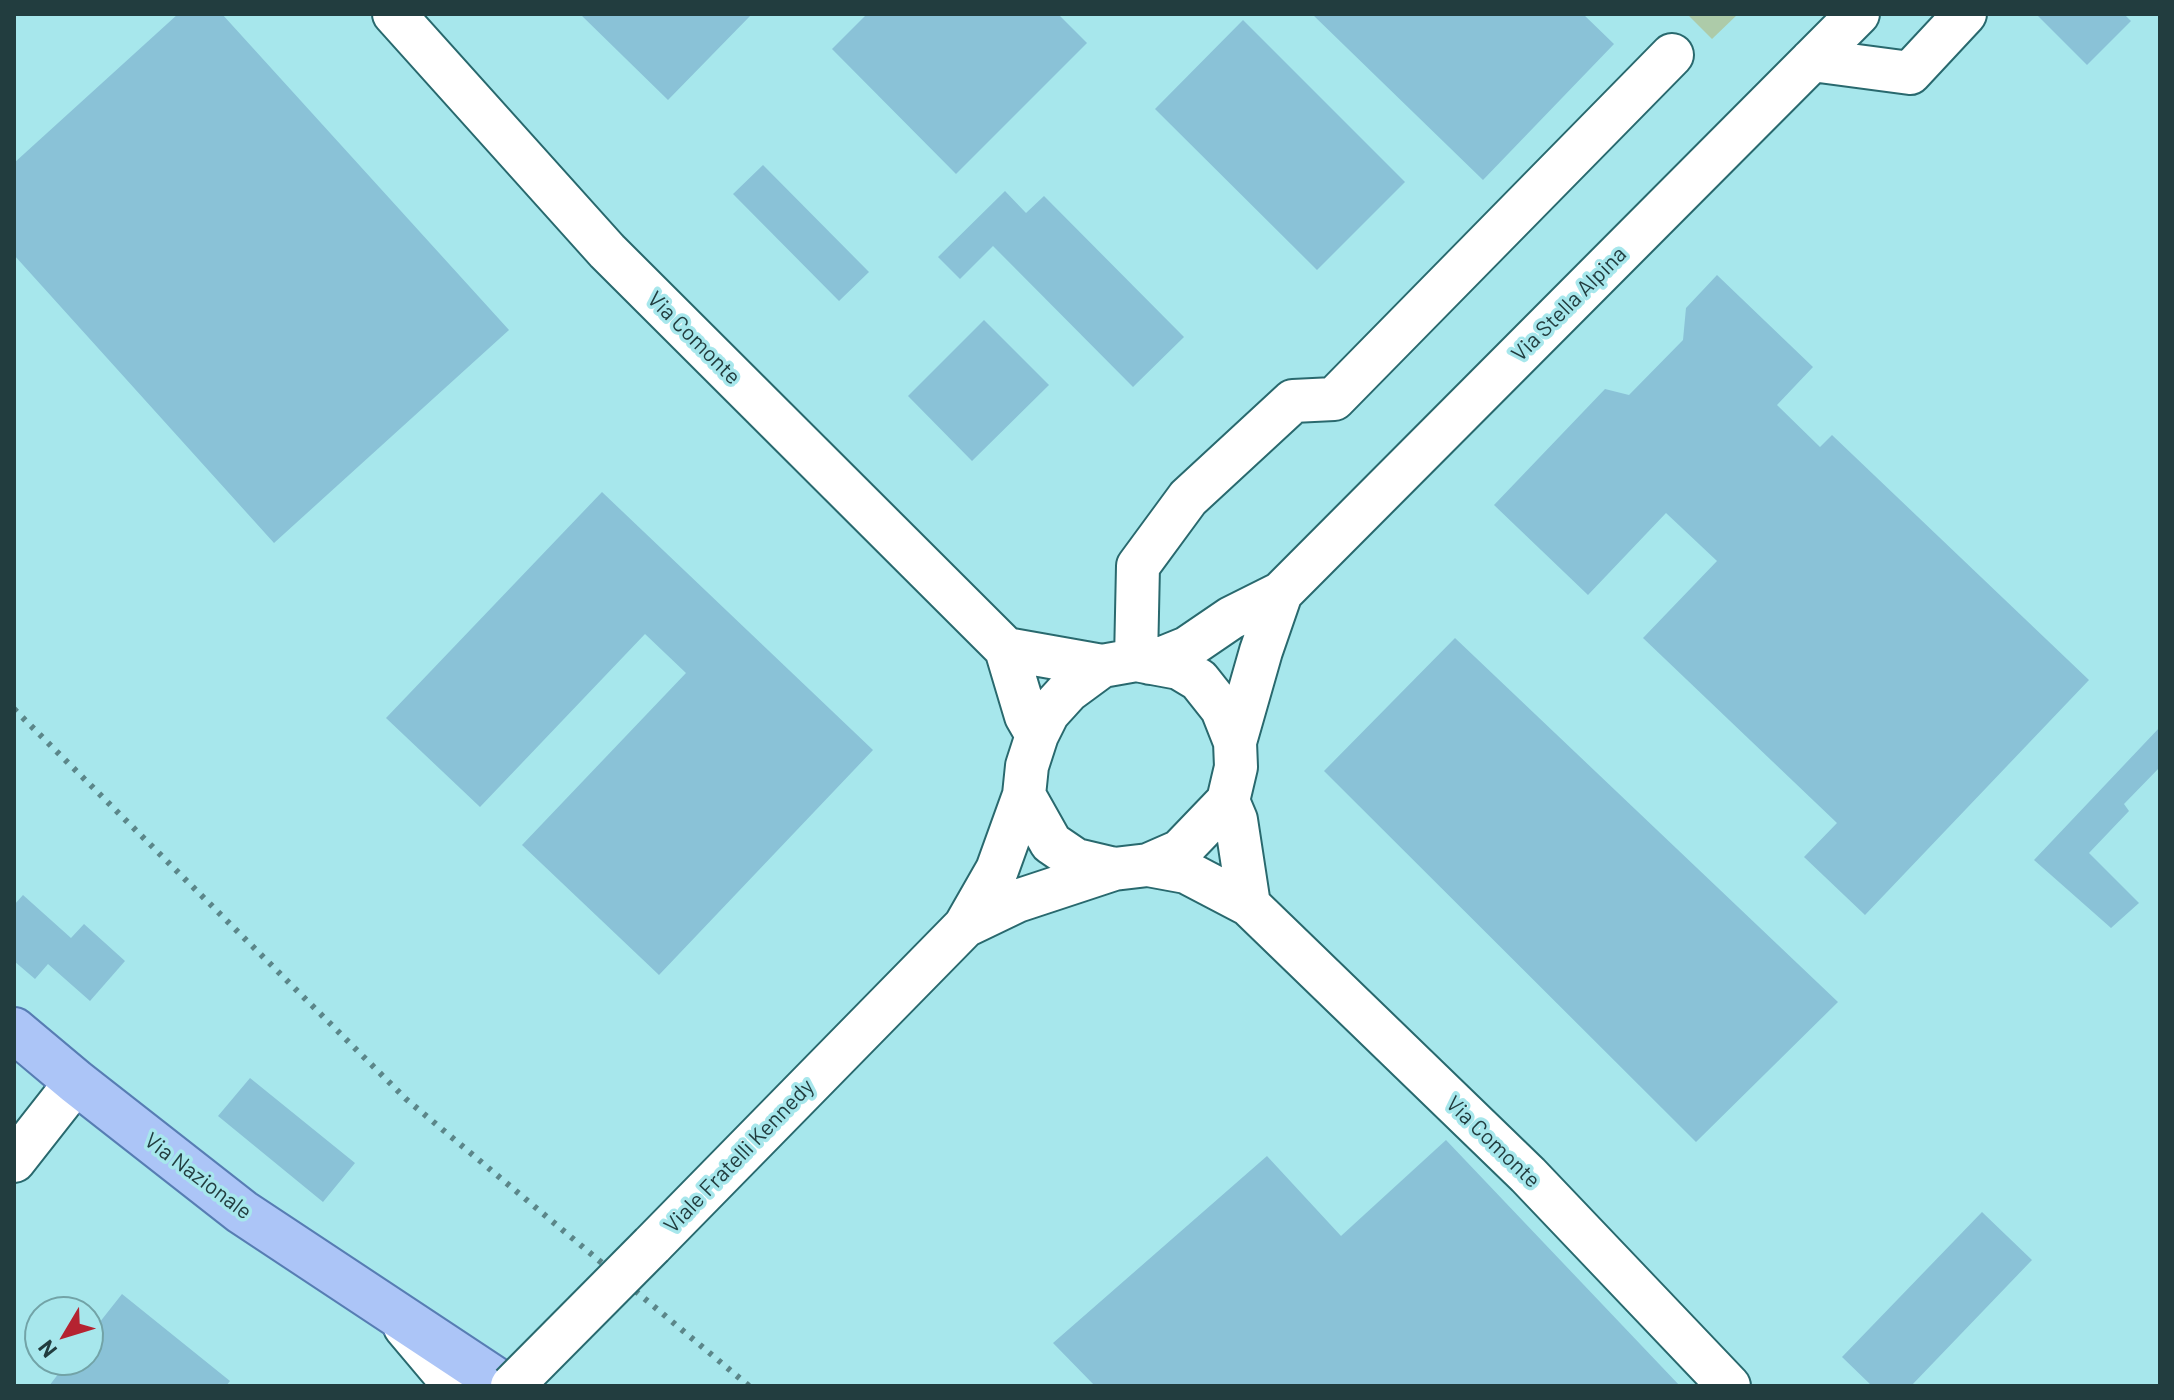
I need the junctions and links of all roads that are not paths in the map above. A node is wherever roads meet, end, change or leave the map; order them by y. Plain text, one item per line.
1 (394, 14) edge
2 (1858, 14) edge
3 (1965, 14) edge
4 (1672, 55) dead end
5 (1812, 60) junction
6 (1281, 593) junction
7 (1006, 649) junction
8 (1129, 663) junction
9 (1037, 735) junction
10 (1235, 742) junction
11 (1024, 795) junction
12 (1228, 801) junction
13 (1131, 867) junction
14 (1249, 905) junction
15 (965, 926) junction
16 (14, 1030) edge
17 (76, 1082) junction
18 (14, 1161) edge
19 (391, 1311) junction
20 (461, 1386) edge
21 (505, 1386) edge
22 (512, 1386) edge
23 (1729, 1386) edge

1 - 7 street, Via Comonte
2 - 5 street, Via Stella Alpina
3 - 5 street
4 - 8 street
5 - 6 street, Via Stella Alpina
6 - 8 street, Via Stella Alpina
6 - 10 street, Via Stella Alpina
7 - 8 street
7 - 9 street
8 - 9 street
8 - 10 street
9 - 11 street
10 - 12 street
11 - 13 street
11 - 15 street, Viale Fratelli Kennedy
12 - 13 street
12 - 14 street
13 - 14 street, Via Comonte
13 - 15 street, Viale Fratelli Kennedy
14 - 23 street, Via Comonte
15 - 22 street, Viale Fratelli Kennedy, bridge
16 - 17 main road, Via Nazionale
17 - 18 street
17 - 19 main road, Via Nazionale
19 - 20 street, Via Nazionale
19 - 21 main road, Via Nazionale

